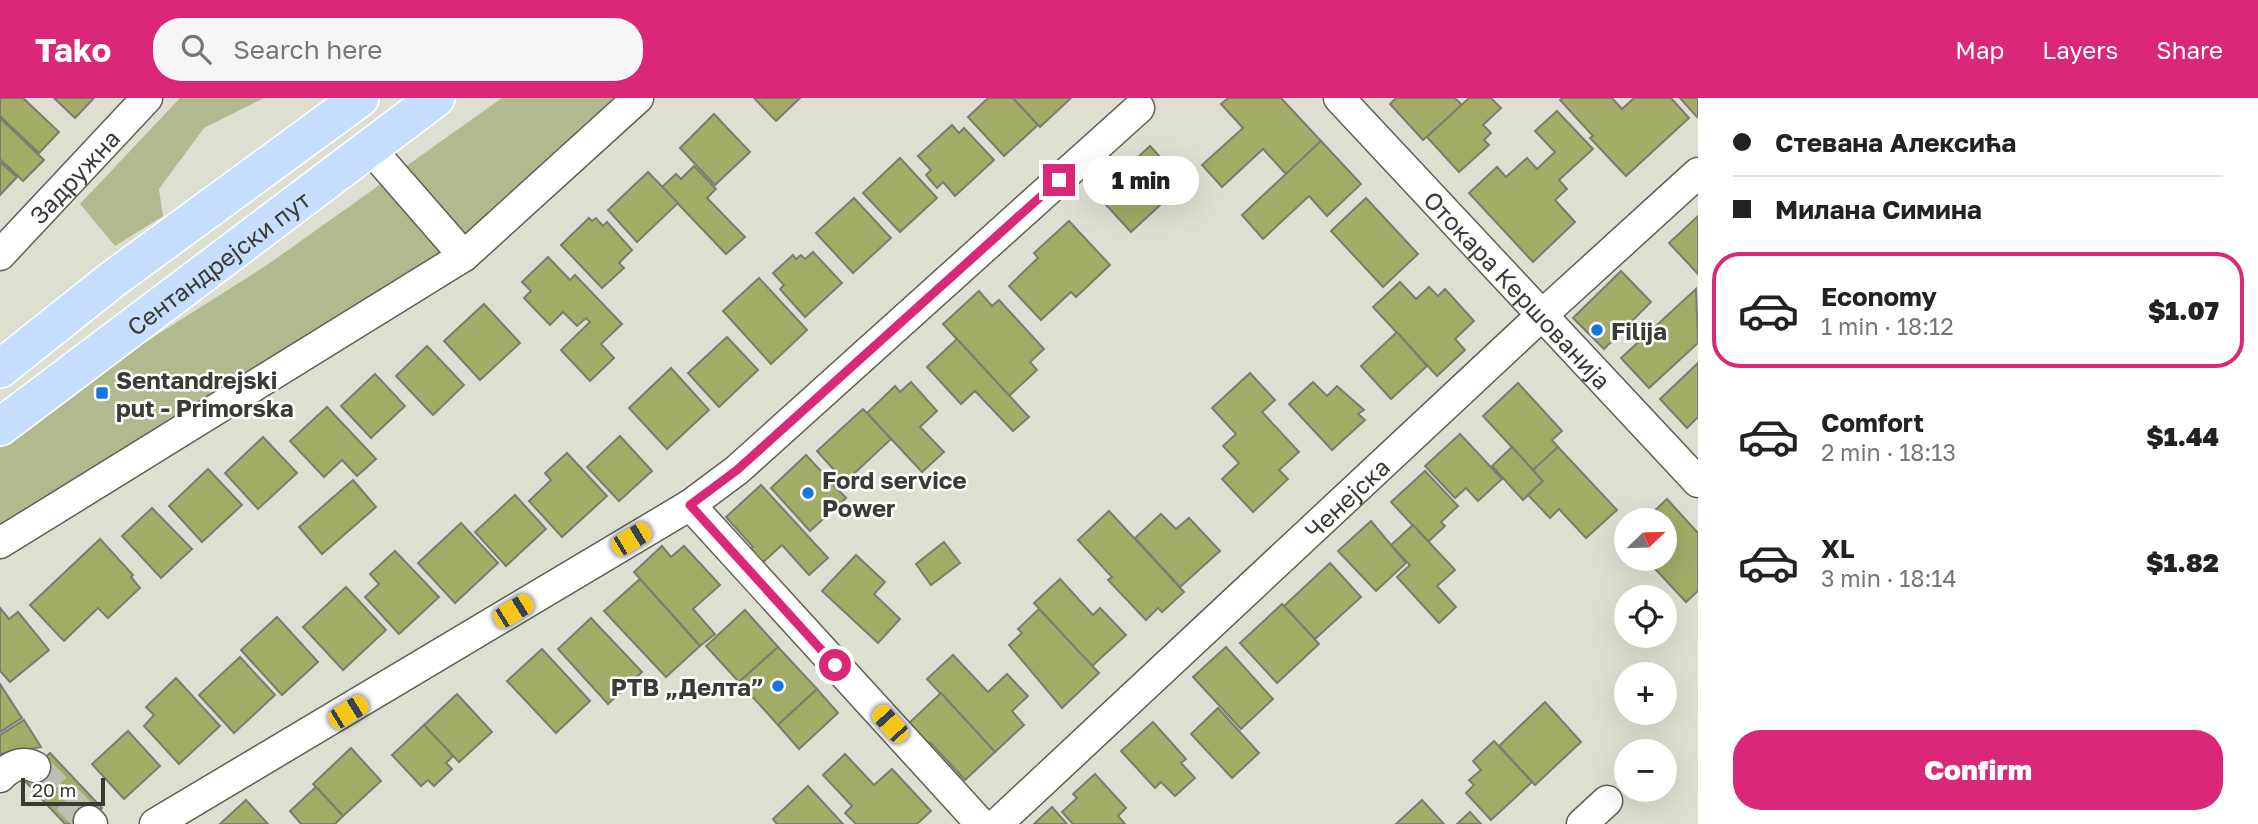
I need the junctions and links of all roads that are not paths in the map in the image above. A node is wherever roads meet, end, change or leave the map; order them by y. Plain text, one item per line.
1 (148, 98) edge
2 (360, 98) edge
3 (436, 98) edge
4 (638, 98) edge
5 (1339, 98) edge
6 (1139, 108) dead end
7 (369, 147) junction
8 (1698, 173) edge
9 (0, 255) edge
10 (464, 256) junction
11 (1542, 315) junction
12 (0, 369) edge
13 (0, 427) edge
14 (1698, 482) edge
15 (690, 505) junction
16 (0, 543) edge
17 (35, 767) dead end
18 (0, 778) edge
19 (1607, 801) dead end
20 (162, 823) edge
21 (981, 824) edge
22 (997, 824) edge
23 (1582, 824) edge

1 - 9 street, Задружна
2 - 12 main road, Сентандрејски пут
3 - 7 main road, Сентандрејски пут
4 - 10 street
5 - 11 street, Отокара Кершованија
6 - 15 street
7 - 10 street
7 - 13 main road, Сентандрејски пут
8 - 11 street, Ченејска
10 - 16 street
11 - 14 street, Отокара Кершованија
11 - 22 street, Ченејска
15 - 20 street
15 - 21 street
17 - 18 street
19 - 23 street

